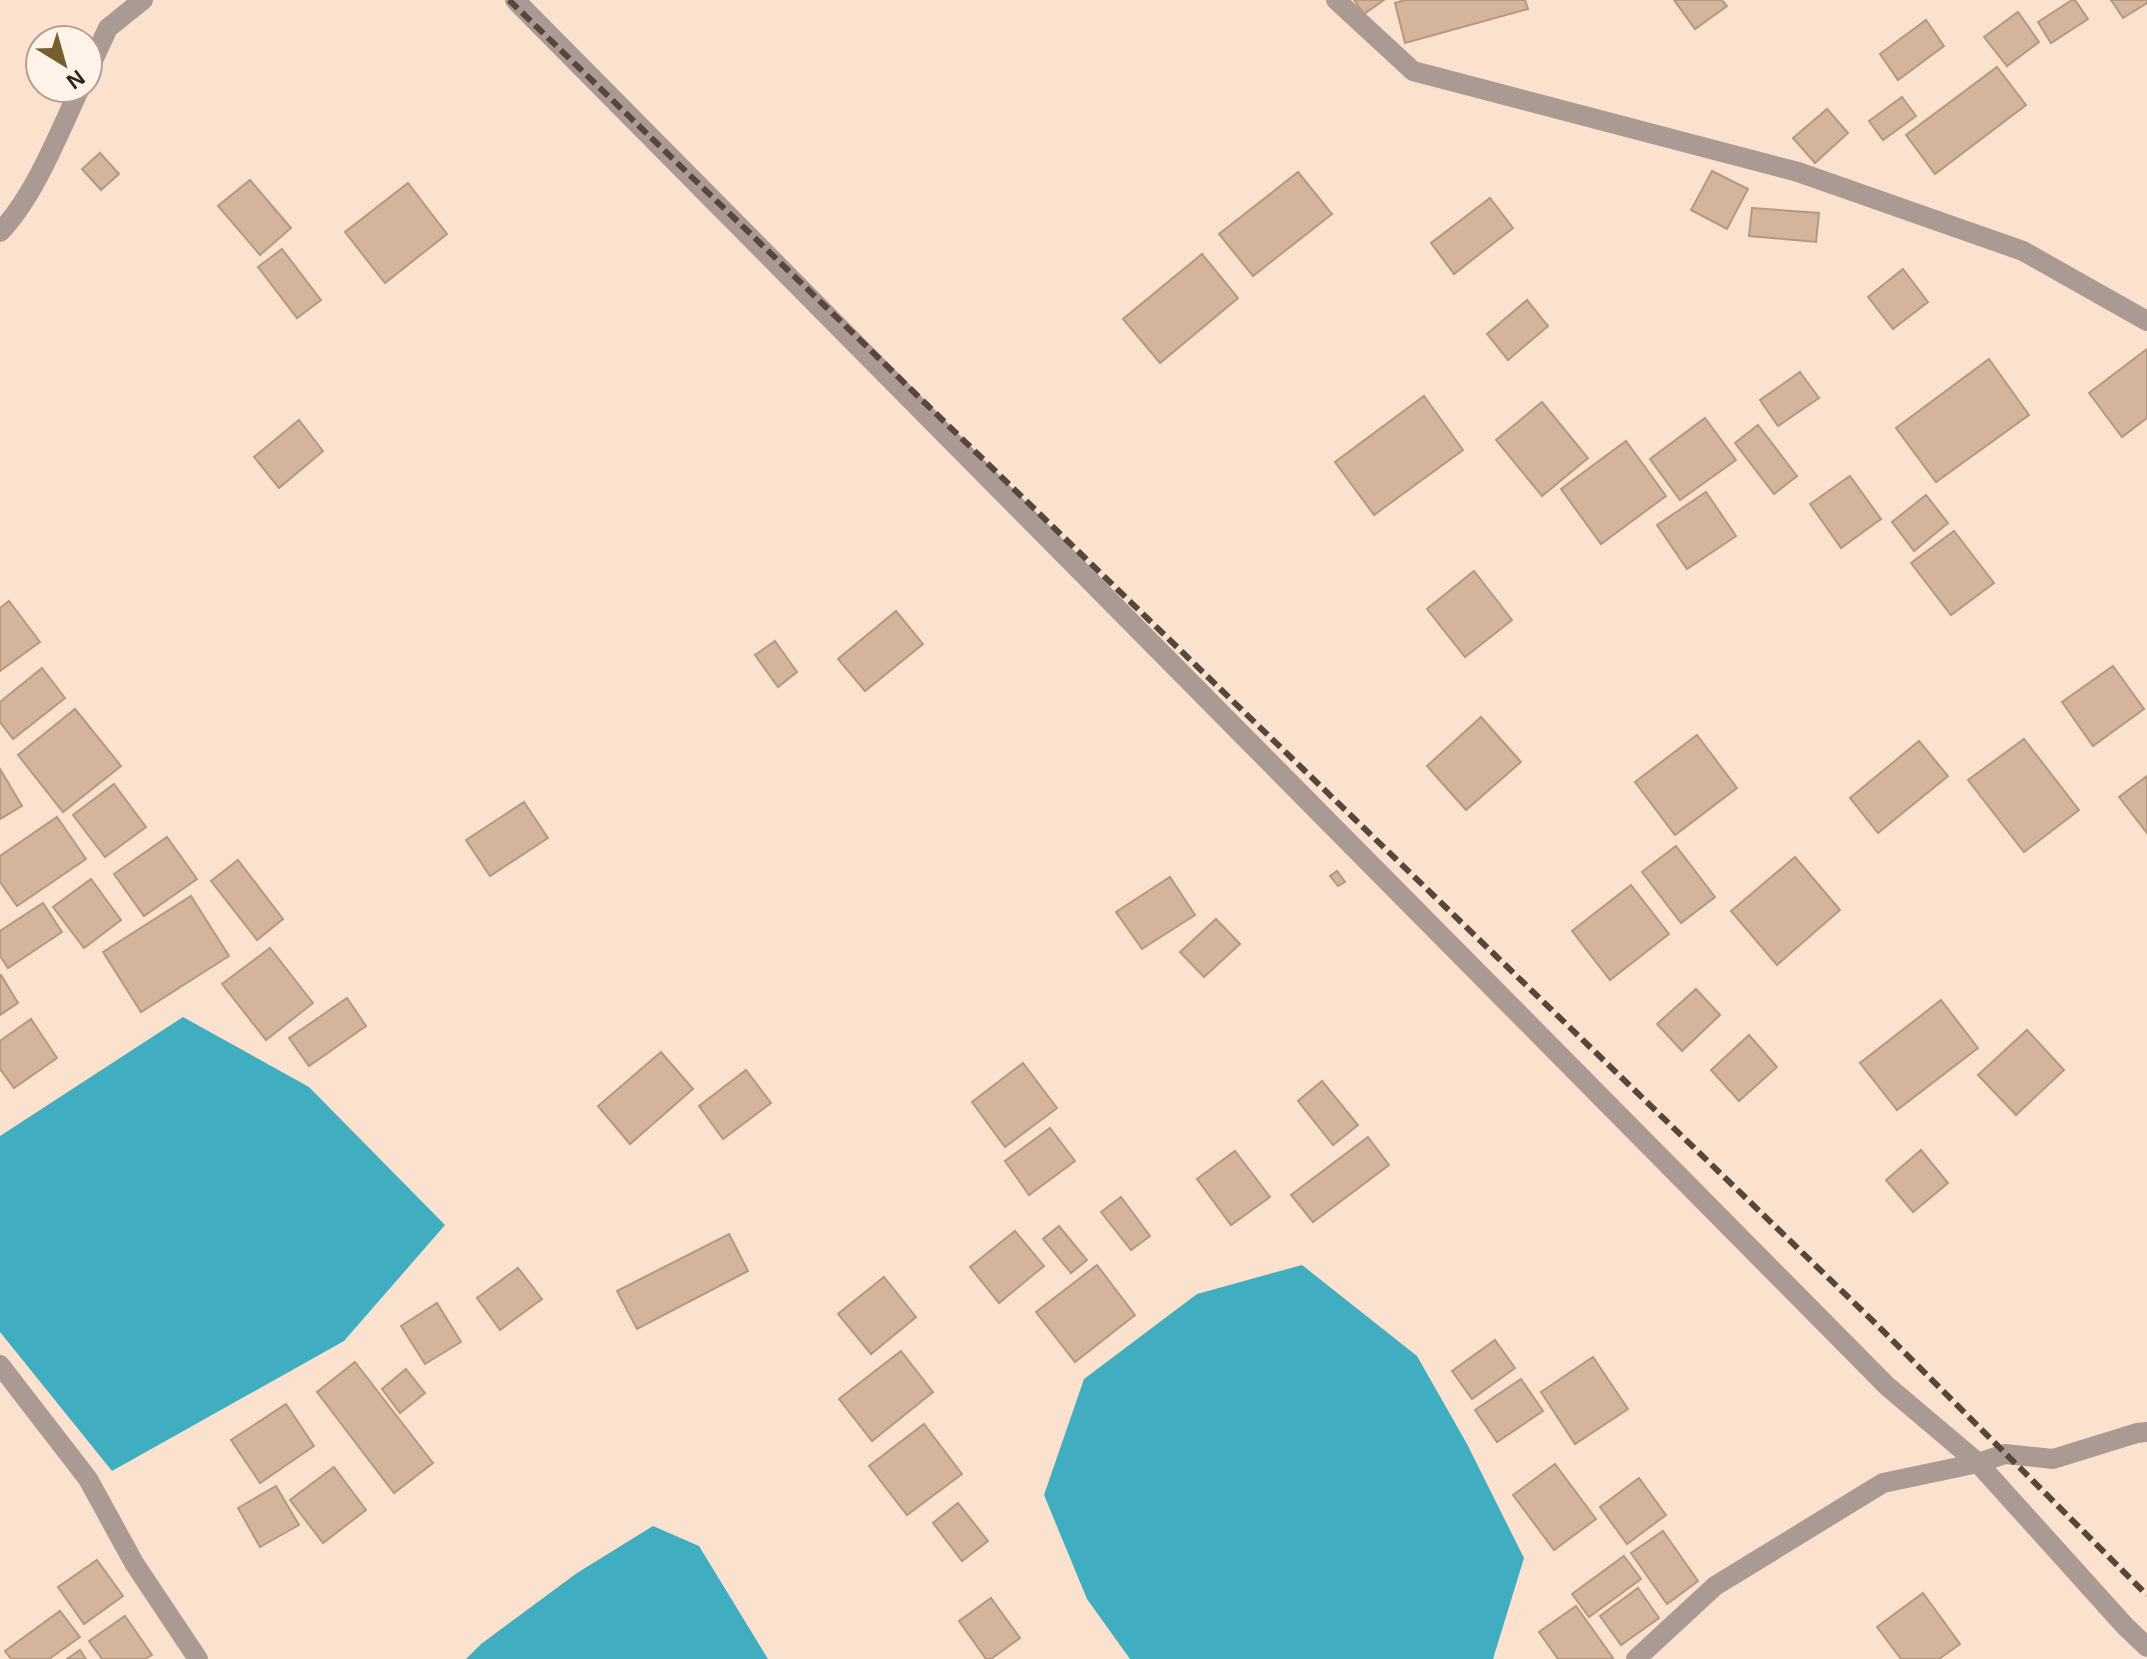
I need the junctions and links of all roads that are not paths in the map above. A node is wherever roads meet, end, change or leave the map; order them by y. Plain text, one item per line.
1 (143, 0) edge
2 (515, 0) edge
3 (1336, 0) edge
4 (104, 37) edge
5 (73, 104) edge
6 (0, 232) edge
7 (2147, 321) edge
8 (0, 1365) edge
9 (2147, 1432) edge
10 (1978, 1463) junction
11 (2147, 1647) edge
12 (198, 1659) edge
13 (1636, 1659) edge

1 - 4 street
2 - 10 street
3 - 7 street
5 - 6 street
8 - 12 street
9 - 10 street
10 - 11 street
10 - 13 street

